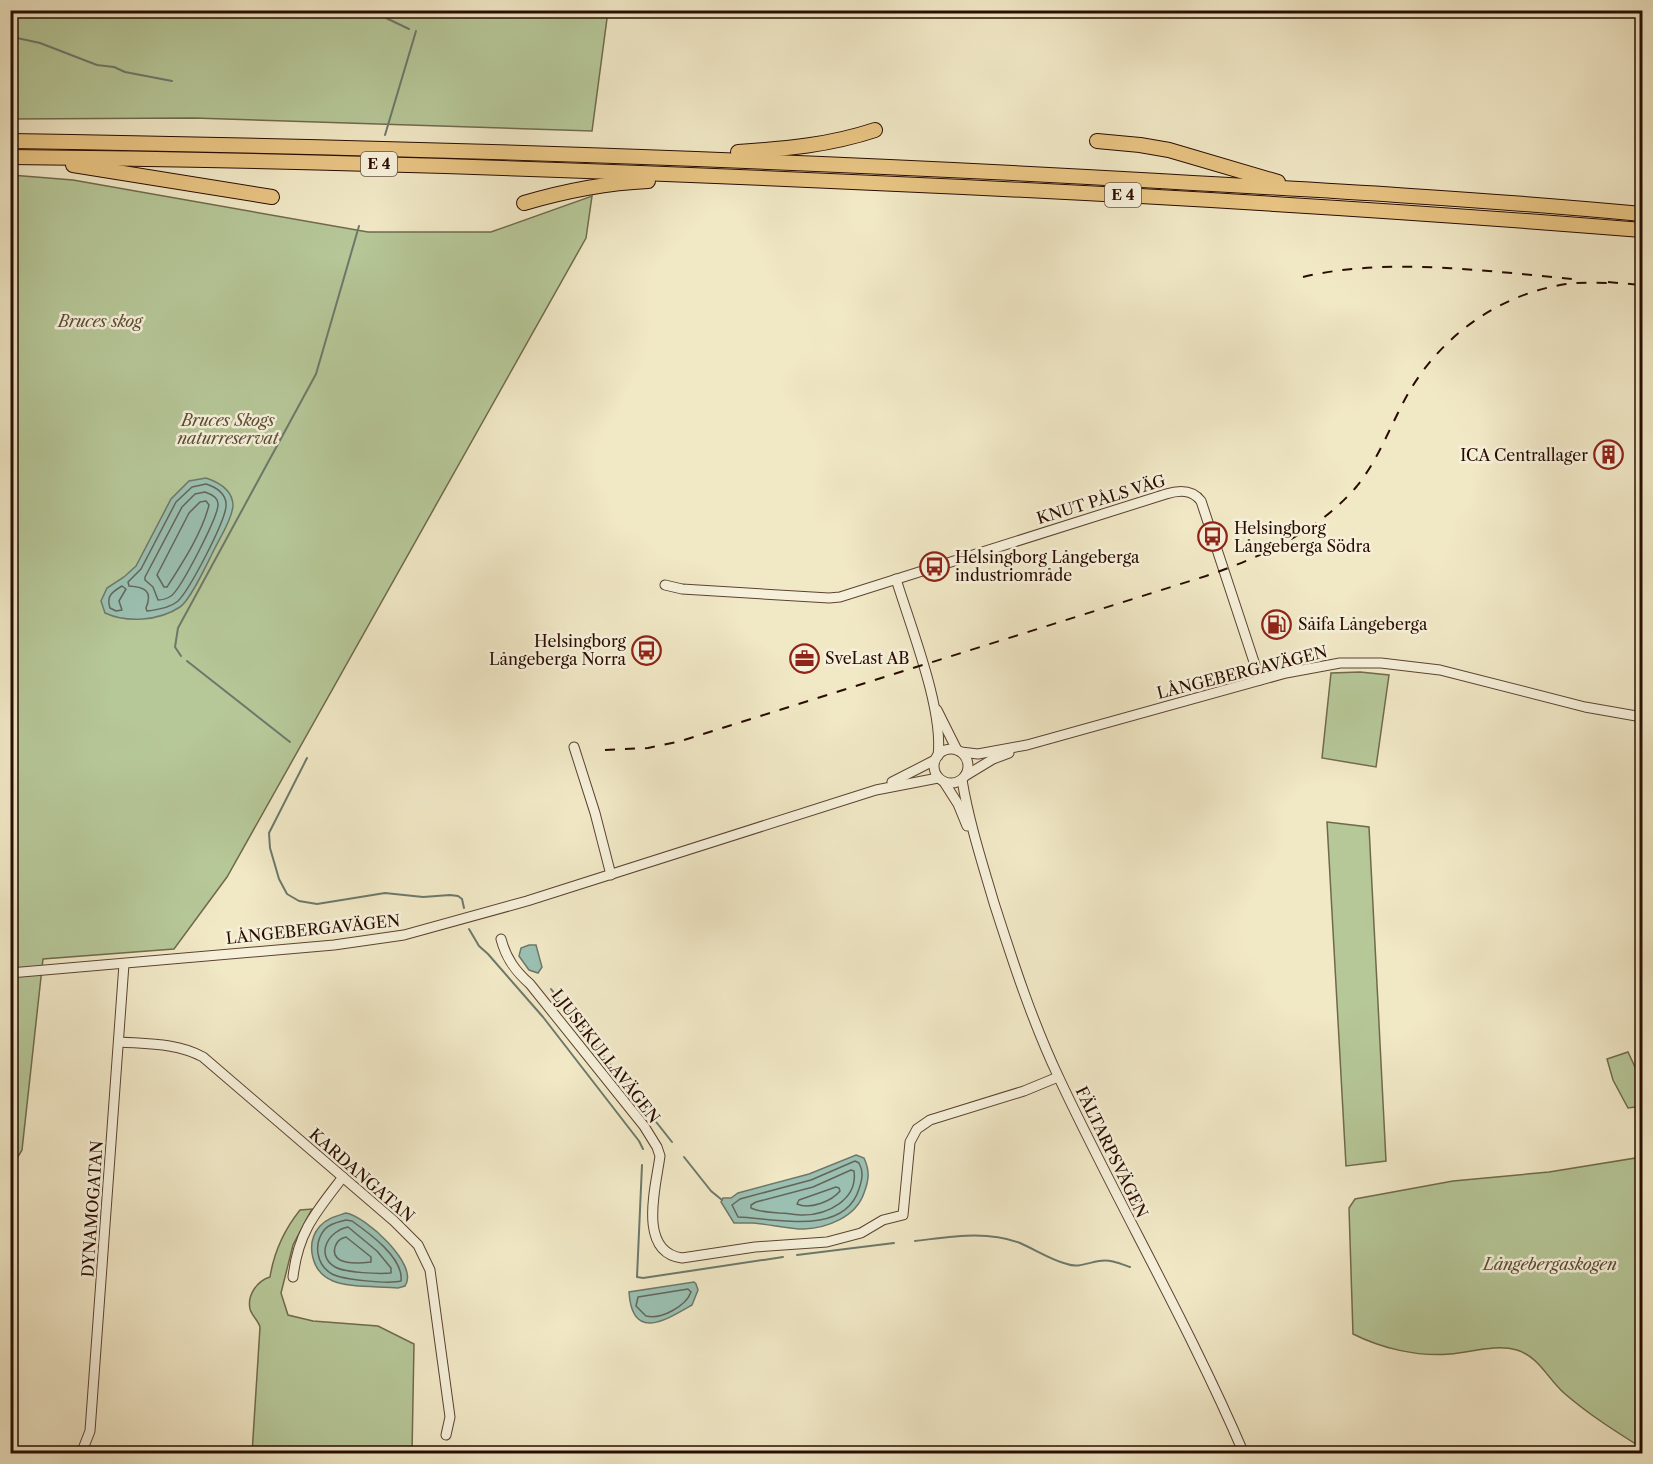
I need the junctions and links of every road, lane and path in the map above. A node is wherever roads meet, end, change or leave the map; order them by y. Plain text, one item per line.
1 (875, 130) dead end
2 (10, 141) edge
3 (1097, 141) dead end
4 (14, 157) edge
5 (655, 157) junction
6 (748, 177) junction
7 (1303, 189) junction
8 (272, 197) dead end
9 (524, 203) dead end
10 (1642, 214) edge
11 (1642, 230) edge
12 (896, 579) junction
13 (665, 585) dead end
14 (1260, 680) junction
15 (932, 700) junction
16 (1642, 717) edge
17 (1027, 745) junction
18 (574, 747) dead end
19 (959, 751) junction
20 (936, 758) junction
21 (964, 778) junction
22 (941, 780) junction
23 (876, 790) junction
24 (979, 853) junction
25 (611, 875) junction
26 (501, 939) dead end
27 (124, 964) junction
28 (10, 973) edge
29 (120, 1042) junction
30 (1058, 1077) junction
31 (343, 1177) junction
32 (293, 1277) dead end
33 (446, 1435) dead end
34 (81, 1454) edge
35 (1244, 1454) edge

1 - 5 highway
2 - 5 highway, E 4
3 - 7 highway
4 - 6 highway, E 4
4 - 8 highway
5 - 7 highway, E 4
6 - 9 highway
6 - 11 highway, E 4
7 - 10 highway, E 4
12 - 13 street, KNUT PÅLS VÄG
12 - 14 street, KNUT PÅLS VÄG
12 - 15 street
14 - 16 street, LÅNGEBERGAVÄGEN
14 - 17 street, LÅNGEBERGAVÄGEN
15 - 19 street
15 - 20 street
17 - 19 street, LÅNGEBERGAVÄGEN
17 - 21 street, LÅNGEBERGAVÄGEN
18 - 25 street
19 - 20 street
19 - 21 street
20 - 22 street
20 - 23 street, LÅNGEBERGAVÄGEN
21 - 22 street
21 - 24 street, FÄLTARPSVÄGEN
22 - 23 street, LÅNGEBERGAVÄGEN
22 - 24 street, FÄLTARPSVÄGEN
23 - 25 street, LÅNGEBERGAVÄGEN
24 - 30 street, FÄLTARPSVÄGEN
25 - 27 street, LÅNGEBERGAVÄGEN
26 - 30 street, LJUSEKULLAVÄGEN
27 - 28 street, LÅNGEBERGAVÄGEN
27 - 29 street, DYNAMOGATAN
29 - 31 street, KARDANGATAN
29 - 34 street, DYNAMOGATAN
30 - 35 street, FÄLTARPSVÄGEN
31 - 32 street
31 - 33 street, KARDANGATAN

